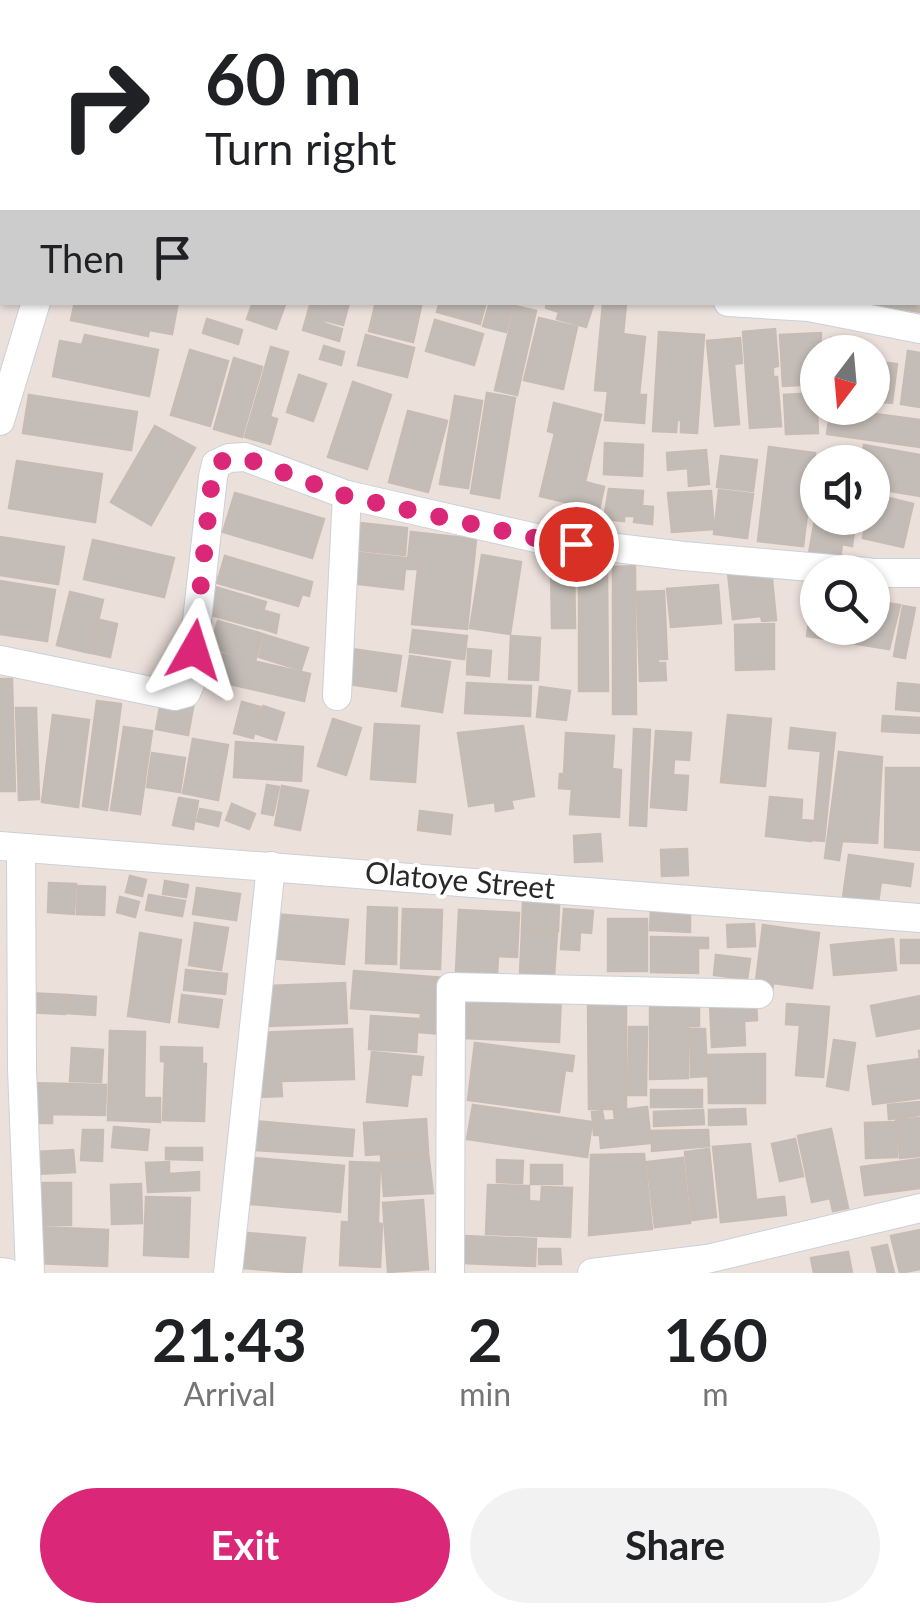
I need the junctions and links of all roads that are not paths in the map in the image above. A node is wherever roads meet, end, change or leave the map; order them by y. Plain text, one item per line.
1 (35, 305) edge
2 (777, 305) edge
3 (920, 329) edge
4 (0, 421) edge
5 (346, 496) junction
6 (800, 567) edge
7 (920, 572) edge
8 (890, 573) edge
9 (0, 660) edge
10 (337, 696) dead end
11 (11, 847) edge
12 (270, 866) junction
13 (920, 918) edge
14 (759, 994) dead end
15 (920, 1208) edge
16 (0, 1272) edge
17 (8, 1273) edge
18 (30, 1273) edge
19 (228, 1273) edge
20 (450, 1273) edge
21 (592, 1273) edge

1 - 4 street
2 - 3 street
5 - 6 street
5 - 9 street
5 - 10 street
7 - 8 street
11 - 12 street, Olatoye Street
11 - 18 street
12 - 13 street, Olatoye Street
12 - 19 street
14 - 20 street
15 - 21 street
16 - 17 street

